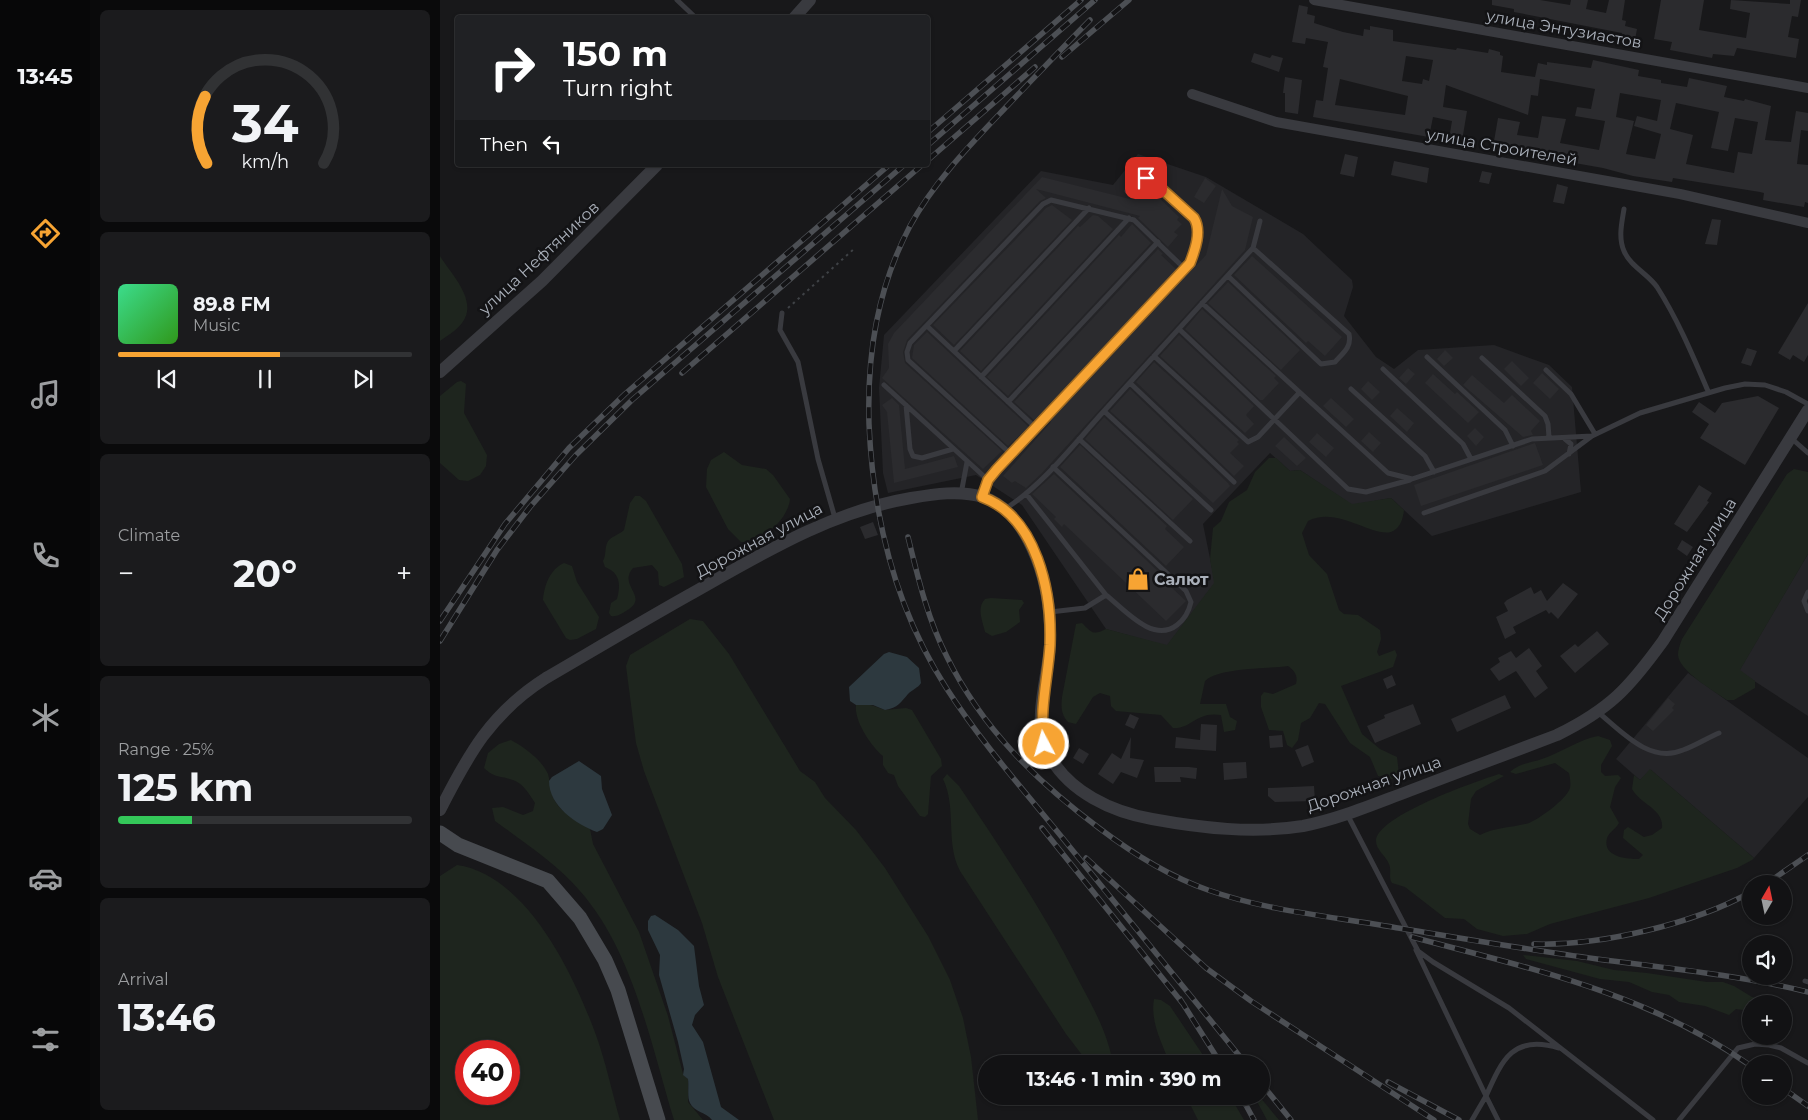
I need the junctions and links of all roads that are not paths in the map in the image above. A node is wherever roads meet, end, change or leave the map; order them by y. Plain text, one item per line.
1 (677, 0) edge
2 (810, 0) edge
3 (1314, 0) edge
4 (693, 15) edge
5 (797, 15) edge
6 (1808, 88) edge
7 (1192, 94) dead end
8 (655, 167) edge
9 (1127, 191) dead end
10 (1089, 208) junction
11 (1624, 209) dead end
12 (1129, 218) junction
13 (1260, 221) dead end
14 (1808, 223) edge
15 (1158, 242) junction
16 (1253, 248) junction
17 (1185, 269) junction
18 (1228, 276) junction
19 (1202, 303) junction
20 (782, 313) road end
21 (927, 326) junction
22 (1178, 329) junction
23 (954, 351) junction
24 (1154, 356) junction
25 (1426, 357) dead end
26 (1482, 358) dead end
27 (1383, 369) dead end
28 (1546, 370) dead end
29 (440, 372) edge
30 (981, 377) junction
31 (1130, 383) junction
32 (884, 385) dead end
33 (1351, 389) dead end
34 (1708, 391) junction
35 (1299, 393) junction
36 (1008, 402) junction
37 (1808, 404) edge
38 (906, 405) junction
39 (1808, 410) edge
40 (1104, 411) junction
41 (1274, 419) junction
42 (1036, 428) junction
43 (1594, 435) junction
44 (1549, 437) junction
45 (1079, 438) junction
46 (1562, 438) junction
47 (1791, 438) junction
48 (1512, 446) junction
49 (953, 449) junction
50 (1808, 453) edge
51 (1012, 454) junction
52 (1568, 455) junction
53 (1470, 459) junction
54 (967, 462) junction
55 (1054, 467) junction
56 (1434, 472) junction
57 (1412, 479) junction
58 (988, 480) junction
59 (1234, 482) dead end
60 (961, 494) junction
61 (1027, 495) junction
62 (982, 497) junction
63 (1004, 510) junction
64 (1211, 510) dead end
65 (1424, 513) dead end
66 (835, 518) junction
67 (1190, 541) dead end
68 (1808, 592) edge
69 (1106, 595) junction
70 (1808, 611) edge
71 (1050, 612) junction
72 (1599, 712) junction
73 (1719, 733) dead end
74 (440, 810) edge
75 (1347, 814) junction
76 (440, 833) edge
77 (1413, 945) junction
78 (1562, 1049) junction
79 (1808, 1063) edge
80 (1486, 1096) junction
81 (658, 1120) edge
82 (1472, 1120) edge
83 (1498, 1120) edge
84 (1653, 1120) edge
85 (1679, 1120) edge

1 - 4 lane
2 - 5 street
3 - 6 street, улица Энтузиастов
7 - 14 street, улица Строителей
8 - 29 street, улица Нефтяников
9 - 17 lane
10 - 12 lane
10 - 21 lane
10 - 23 lane
11 - 34 lane
12 - 15 lane
12 - 30 lane
13 - 16 lane
15 - 17 lane
15 - 36 lane
16 - 18 lane
16 - 18 lane
17 - 42 lane
18 - 19 lane
19 - 22 lane
19 - 35 lane
20 - 66 lane
21 - 23 lane
21 - 51 lane
22 - 24 lane
22 - 41 lane
23 - 30 lane
24 - 31 lane
24 - 41 lane
25 - 48 lane
26 - 44 lane
27 - 53 lane
28 - 43 lane
30 - 36 lane
31 - 40 lane
31 - 59 lane
32 - 38 lane
33 - 56 lane
34 - 37 lane
34 - 43 lane
35 - 41 lane
35 - 57 lane
36 - 42 lane
38 - 49 lane
38 - 49 lane
39 - 47 street, Дорожная улица
40 - 45 lane
40 - 64 lane
41 - 57 lane
42 - 51 lane
43 - 46 lane
43 - 52 lane
44 - 46 lane
44 - 48 lane
45 - 55 lane
45 - 67 lane
46 - 52 lane
47 - 50 lane
47 - 72 street, Дорожная улица
48 - 53 lane
49 - 54 lane
51 - 58 lane
52 - 65 lane
53 - 56 lane
54 - 58 lane
54 - 60 lane
55 - 61 lane
55 - 69 lane
56 - 57 lane
58 - 62 lane
60 - 62 street, Дорожная улица
60 - 66 street, Дорожная улица
61 - 63 lane
61 - 69 lane
62 - 63 street, Дорожная улица
63 - 71 street, Дорожная улица
66 - 74 street, Дорожная улица
68 - 70 lane
69 - 71 lane
71 - 75 street, Дорожная улица
72 - 73 lane
72 - 75 street, Дорожная улица
75 - 77 lane
76 - 81 main road
77 - 78 lane
77 - 80 lane
78 - 80 lane
78 - 84 lane
79 - 85 lane
80 - 82 lane
80 - 83 lane

